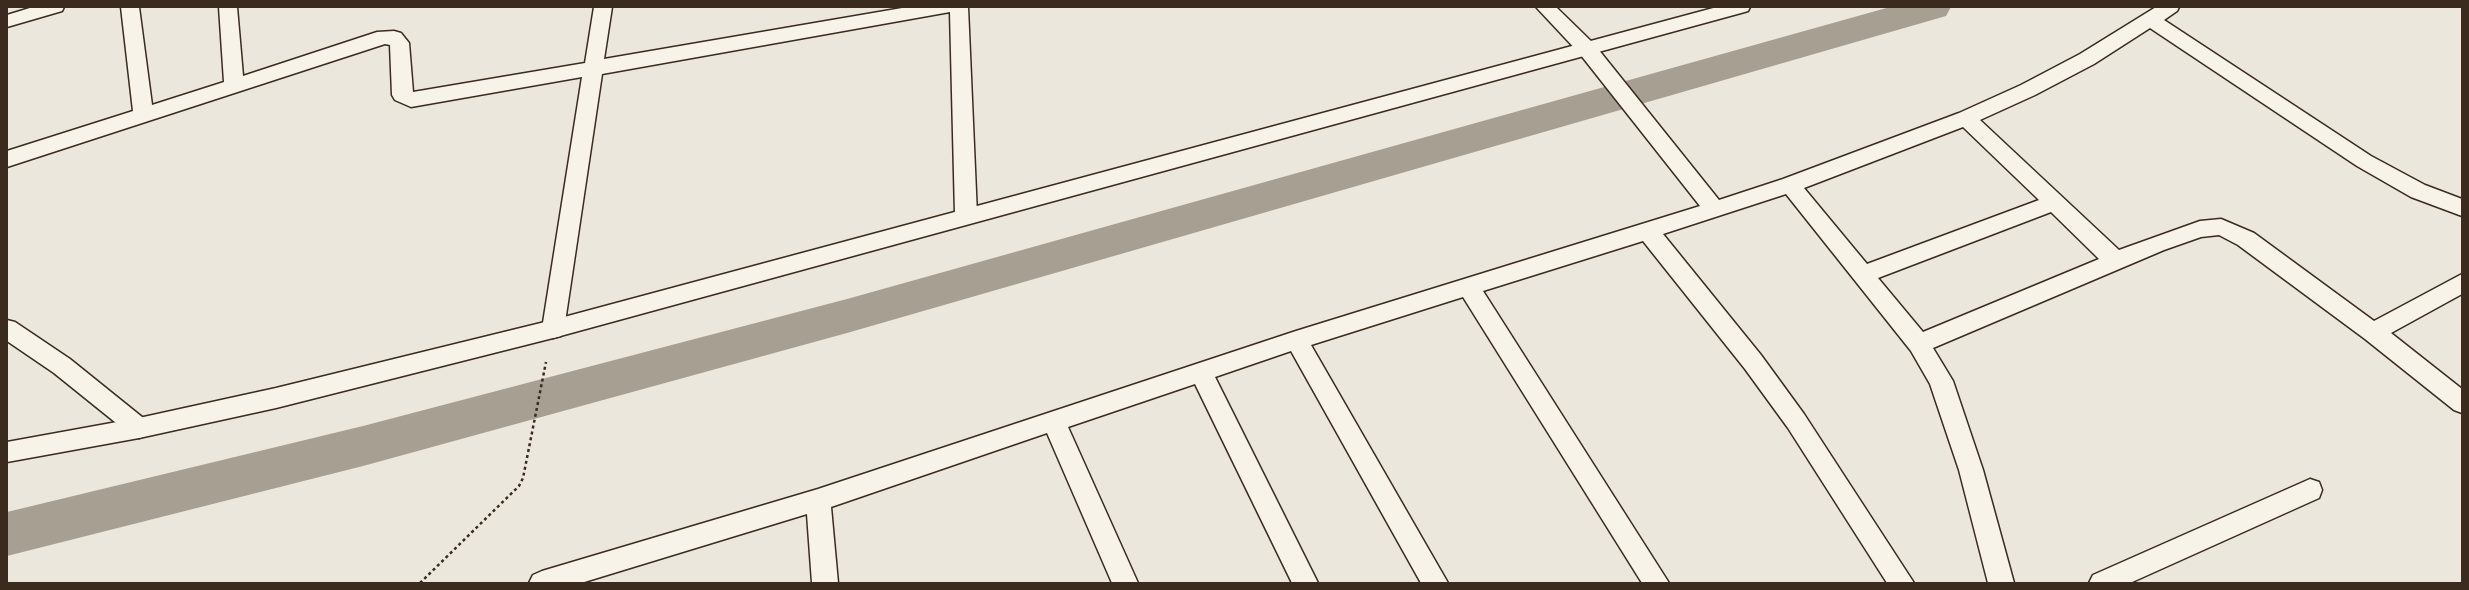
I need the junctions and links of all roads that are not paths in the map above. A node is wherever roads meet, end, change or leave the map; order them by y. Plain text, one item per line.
1 (55, 7) edge
2 (130, 7) edge
3 (228, 7) edge
4 (603, 7) edge
5 (945, 7) edge
6 (959, 7) edge
7 (1545, 7) edge
8 (1741, 7) edge
9 (2170, 7) edge
10 (2151, 20) junction
11 (7, 21) edge
12 (1587, 49) junction
13 (593, 69) junction
14 (234, 86) junction
15 (143, 115) junction
16 (1966, 118) junction
17 (7, 159) edge
18 (1790, 185) junction
19 (2056, 202) junction
20 (2462, 208) edge
21 (1715, 210) junction
22 (966, 215) junction
23 (1648, 231) junction
24 (2116, 261) junction
25 (1864, 274) junction
26 (2462, 283) edge
27 (1468, 286) junction
28 (7, 329) edge
29 (553, 329) junction
30 (2373, 332) junction
31 (1296, 340) junction
32 (1919, 344) junction
33 (1201, 373) junction
34 (2462, 402) edge
35 (1054, 422) junction
36 (139, 428) junction
37 (7, 452) edge
38 (2310, 490) dead end
39 (818, 500) junction
40 (542, 583) edge
41 (825, 583) edge
42 (1125, 583) edge
43 (1305, 583) edge
44 (1435, 583) edge
45 (1656, 583) edge
46 (1901, 583) edge
47 (2001, 583) edge
48 (2102, 583) edge

1 - 11 street
2 - 15 street
3 - 14 street
4 - 13 street
5 - 13 street
6 - 22 street
7 - 12 street
8 - 12 street
9 - 10 street
10 - 16 street
10 - 20 street
12 - 21 street
12 - 22 street
13 - 14 street
13 - 29 street
14 - 15 street
15 - 17 street
16 - 18 street
16 - 19 street
18 - 21 street
18 - 25 street
19 - 24 street
19 - 25 street
21 - 23 street
22 - 29 street
23 - 27 street
23 - 46 street
24 - 30 street
24 - 32 street
25 - 32 street
26 - 30 street
27 - 31 street
27 - 45 street
28 - 36 street
29 - 36 street
30 - 34 street
31 - 33 street
31 - 44 street
32 - 47 street
33 - 35 street
33 - 43 street
35 - 39 street
35 - 42 street
36 - 37 street
38 - 48 street
39 - 40 street
39 - 41 street

